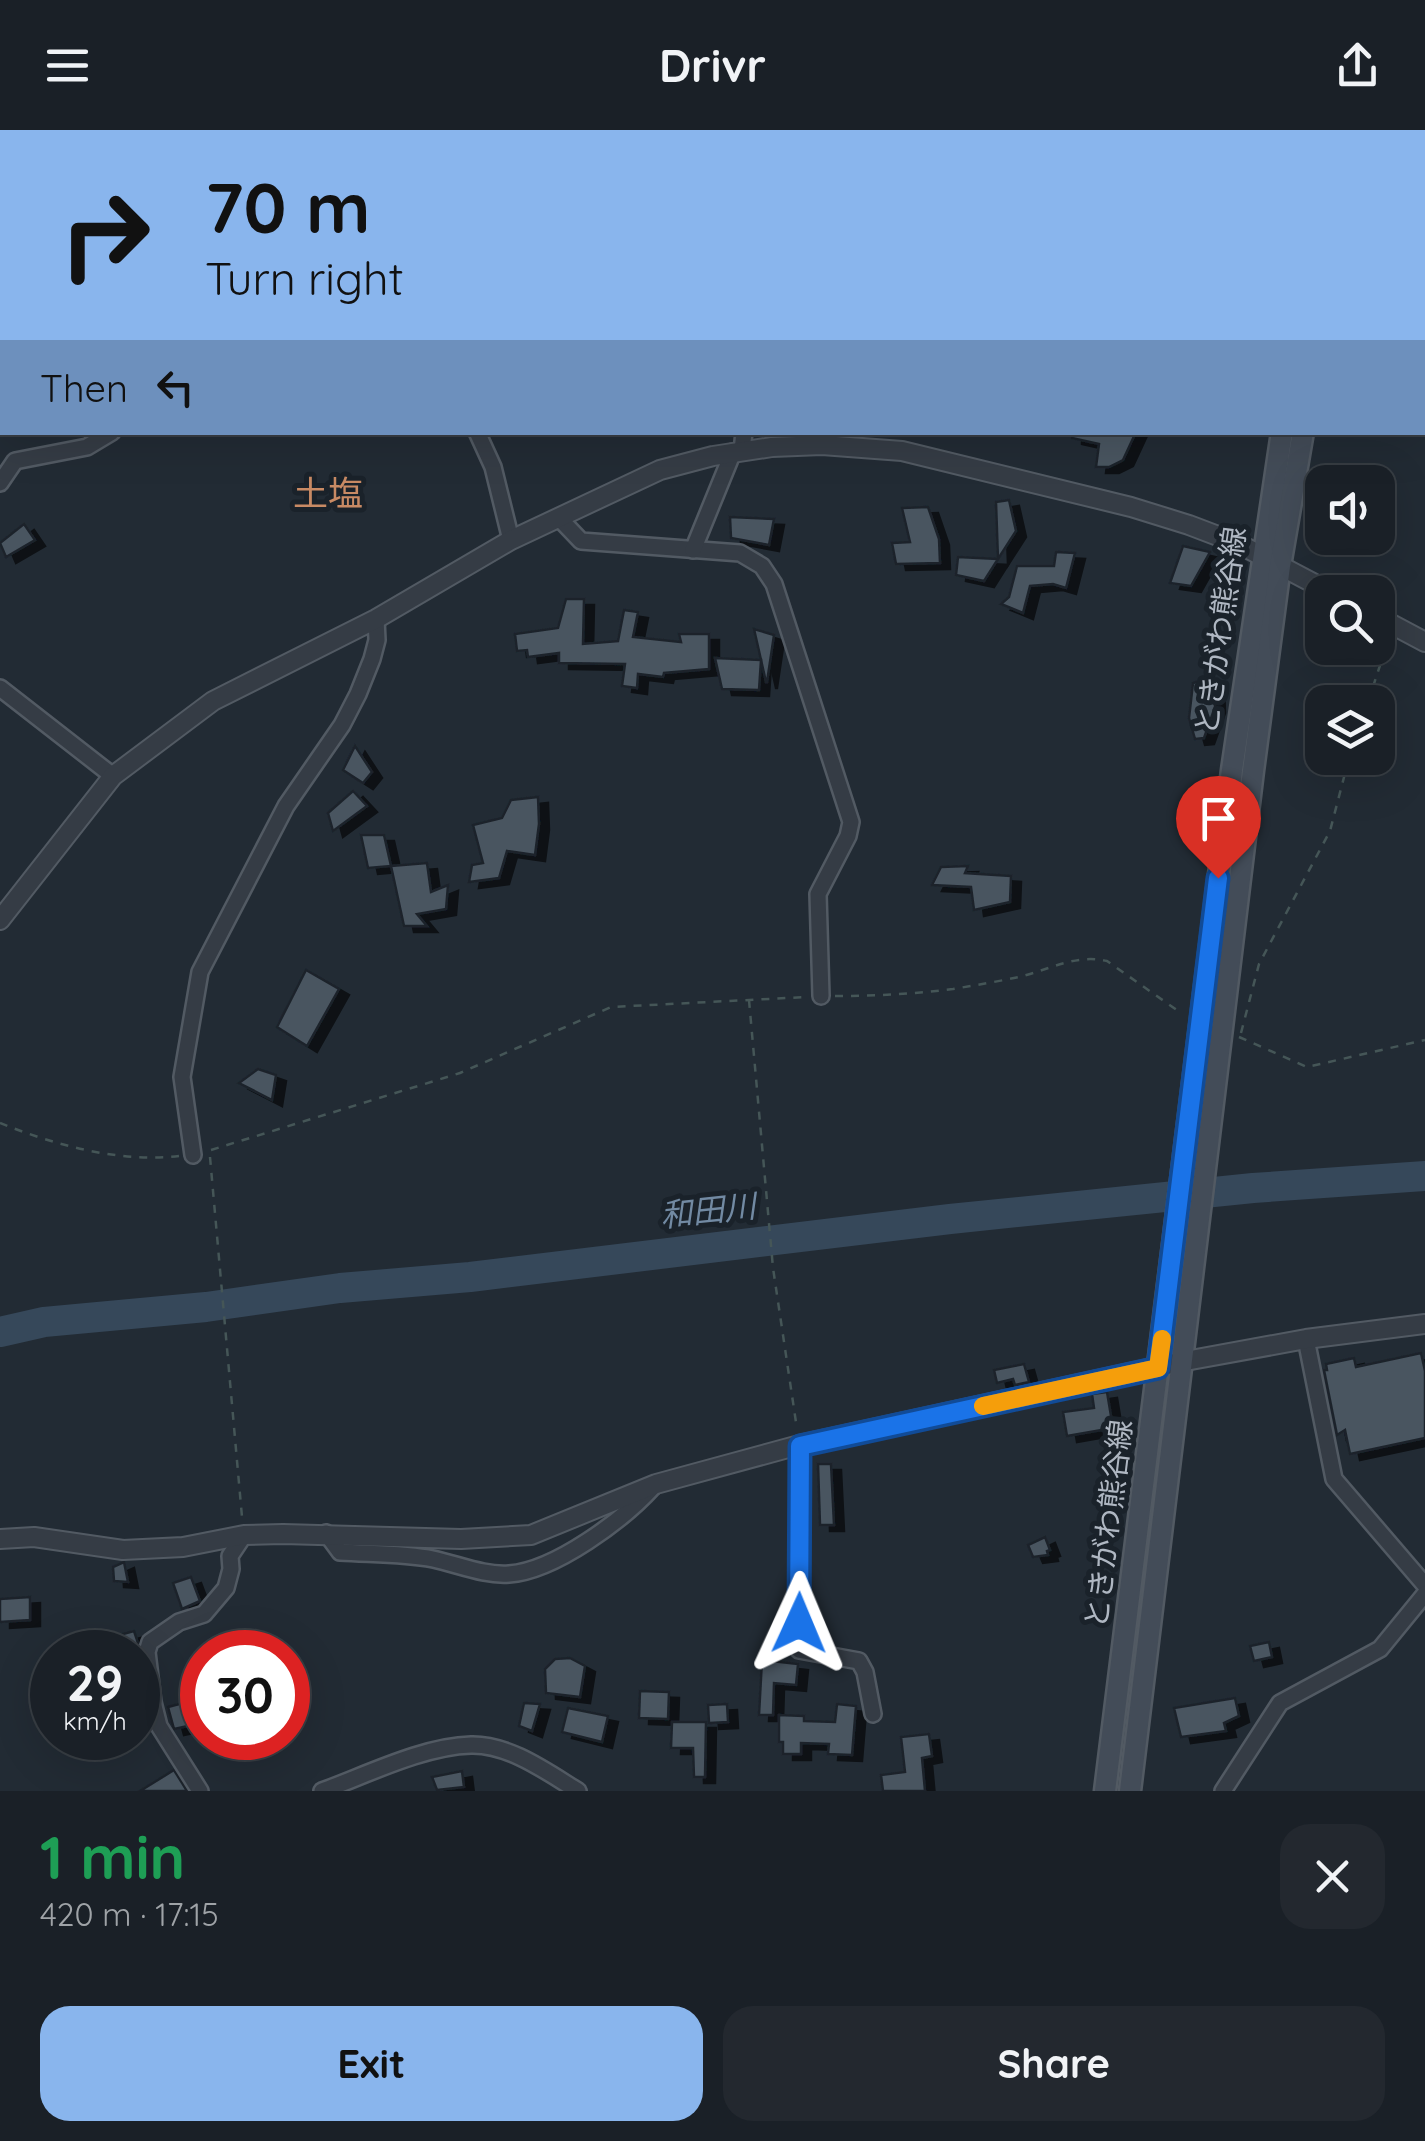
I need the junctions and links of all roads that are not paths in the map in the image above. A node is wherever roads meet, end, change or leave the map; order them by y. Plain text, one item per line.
1 (107, 435) edge
2 (479, 435) edge
3 (1282, 435) edge
4 (1302, 435) edge
5 (740, 445) edge
6 (0, 482) edge
7 (559, 518) junction
8 (511, 540) junction
9 (693, 550) junction
10 (1262, 555) junction
11 (1280, 566) junction
12 (1305, 579) edge
13 (376, 620) junction
14 (1395, 626) edge
15 (1425, 642) edge
16 (0, 688) edge
17 (113, 776) junction
18 (0, 920) edge
19 (821, 996) road end
20 (193, 1155) road end
21 (1425, 1324) edge
22 (1306, 1338) junction
23 (1180, 1362) junction
24 (1158, 1368) junction
25 (800, 1446) junction
26 (656, 1484) junction
27 (326, 1533) junction
28 (244, 1536) junction
29 (0, 1539) edge
30 (1425, 1585) edge
31 (1425, 1594) edge
32 (874, 1714) dead end
33 (200, 1791) edge
34 (322, 1791) edge
35 (578, 1791) edge
36 (1105, 1791) edge
37 (1130, 1791) edge
38 (1223, 1791) edge

1 - 6 street
2 - 8 street
3 - 10 main road, ときがわ熊谷線
4 - 11 main road, ときがわ熊谷線
5 - 7 street
5 - 9 street
5 - 10 street
7 - 8 street
7 - 9 street
8 - 13 street
9 - 19 street
10 - 11 street
10 - 24 main road, ときがわ熊谷線
11 - 12 street
11 - 23 main road, ときがわ熊谷線
13 - 17 street
13 - 20 street
14 - 15 street
16 - 17 street
17 - 18 street
21 - 22 street
22 - 23 street
22 - 30 street
23 - 24 street
23 - 37 main road, ときがわ熊谷線
24 - 25 street
24 - 36 main road, ときがわ熊谷線
25 - 26 street
25 - 32 street
26 - 27 street
26 - 27 street
27 - 28 street
28 - 29 street
28 - 33 street
31 - 38 street
34 - 35 street

